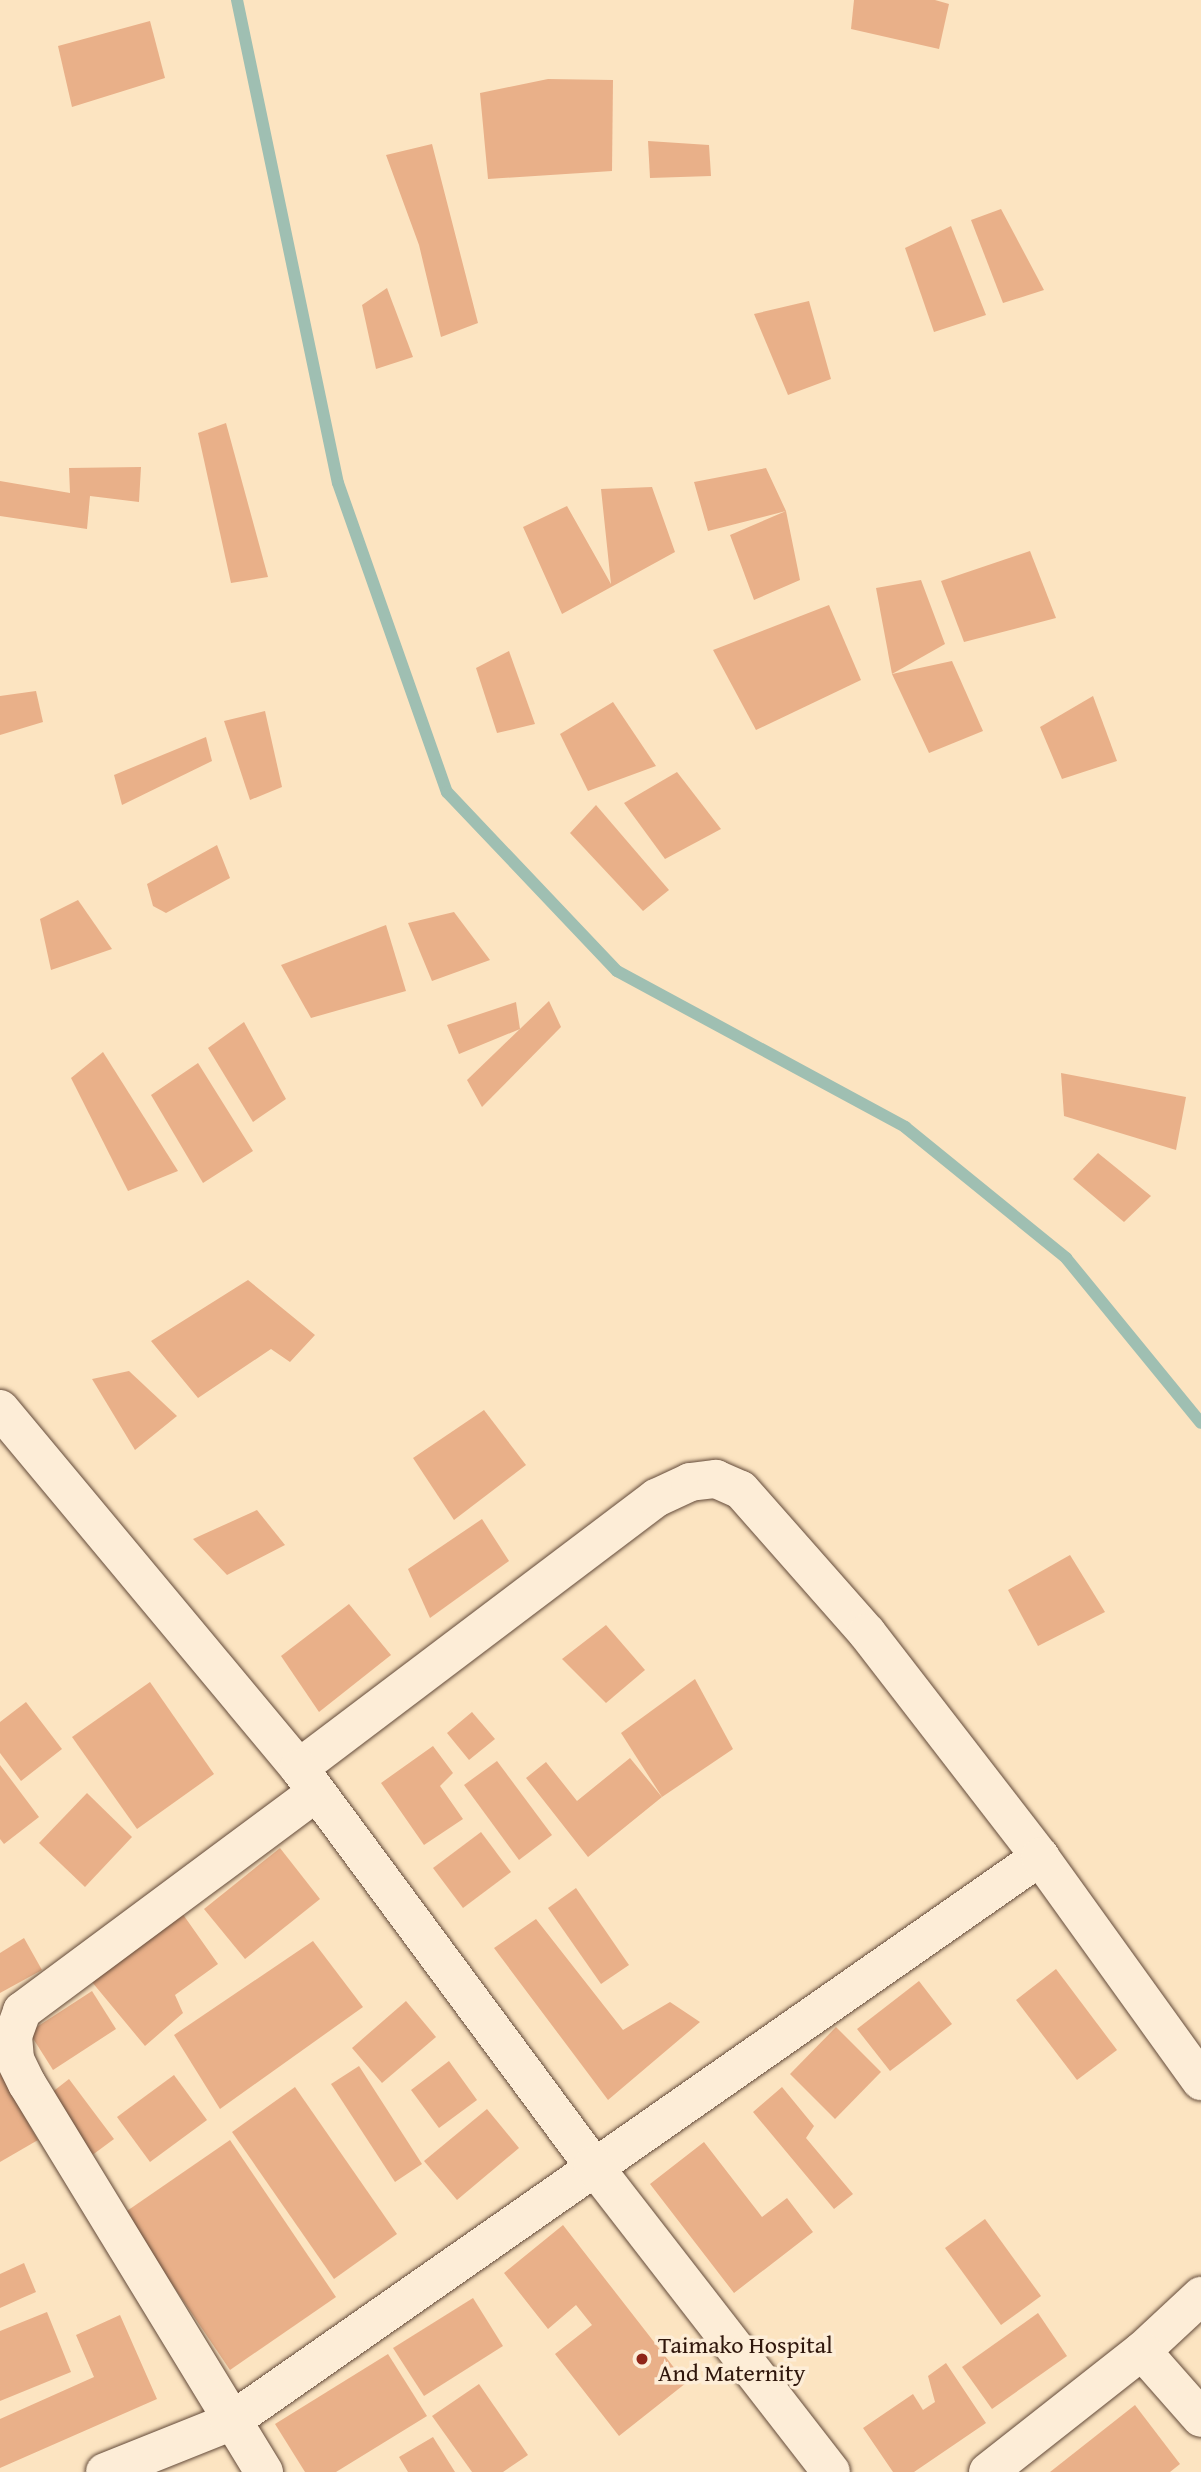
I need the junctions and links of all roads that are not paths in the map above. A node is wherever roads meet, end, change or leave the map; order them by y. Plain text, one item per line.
1 (2, 1414) edge
2 (307, 1781) junction
3 (1040, 1857) junction
4 (1201, 2081) edge
5 (593, 2165) junction
6 (1201, 2296) edge
7 (1142, 2351) junction
8 (1201, 2417) edge
9 (230, 2422) junction
10 (104, 2472) edge
11 (264, 2472) edge
12 (831, 2472) edge
13 (988, 2472) edge

1 - 2 street
2 - 3 street
2 - 5 street
2 - 9 street
3 - 4 street
3 - 5 street
5 - 9 street
5 - 12 street
6 - 7 street
7 - 8 street
7 - 13 street
9 - 10 street
9 - 11 street

